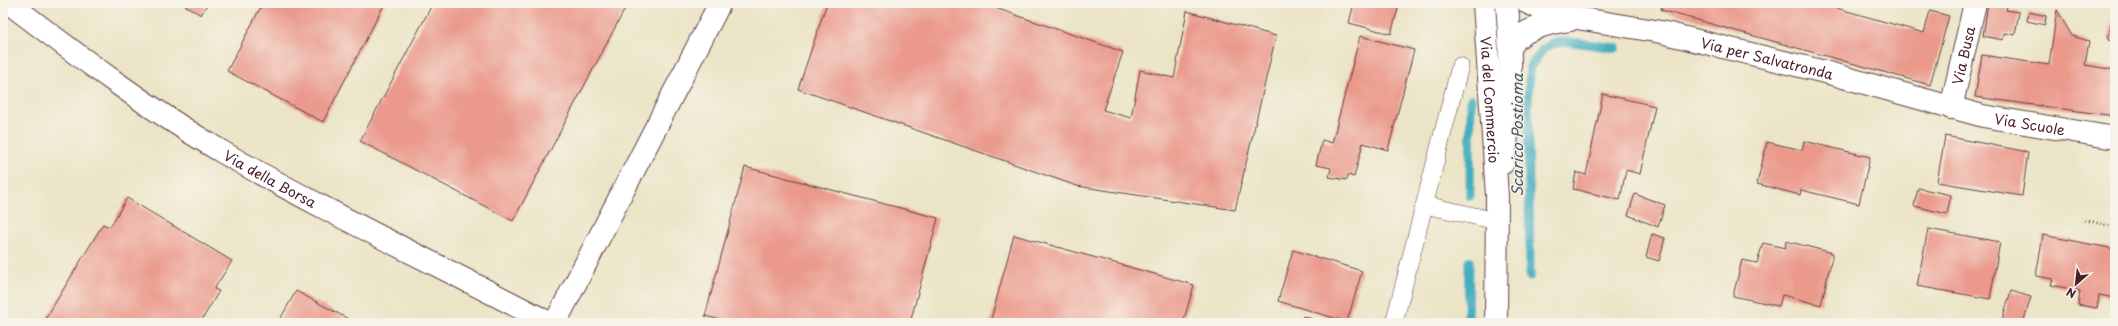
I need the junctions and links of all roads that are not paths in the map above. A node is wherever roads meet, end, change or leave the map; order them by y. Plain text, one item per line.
1 (9, 3) edge
2 (720, 3) edge
3 (1507, 3) edge
4 (1528, 3) edge
5 (1975, 3) edge
6 (1483, 5) edge
7 (1581, 19) junction
8 (1510, 51) junction
9 (1460, 66) dead end
10 (1951, 108) junction
11 (2113, 138) edge
12 (1497, 196) junction
13 (1425, 205) junction
14 (1497, 221) junction
15 (549, 323) edge
16 (555, 323) edge
17 (1394, 323) edge
18 (1496, 323) edge

1 - 15 street, Via della Borsa
2 - 16 street
3 - 8 street, Via del Commercio
4 - 7 street, Via per Salvatronda
5 - 10 street, Via Busa
6 - 12 street, Via del Commercio
7 - 8 street, Via per Salvatronda
7 - 10 street, Via per Salvatronda
8 - 12 street, Via del Commercio
9 - 13 lane
10 - 11 street, Via Scuole
12 - 14 street, Via del Commercio
13 - 14 lane
13 - 17 lane
14 - 18 street, Via del Commercio

